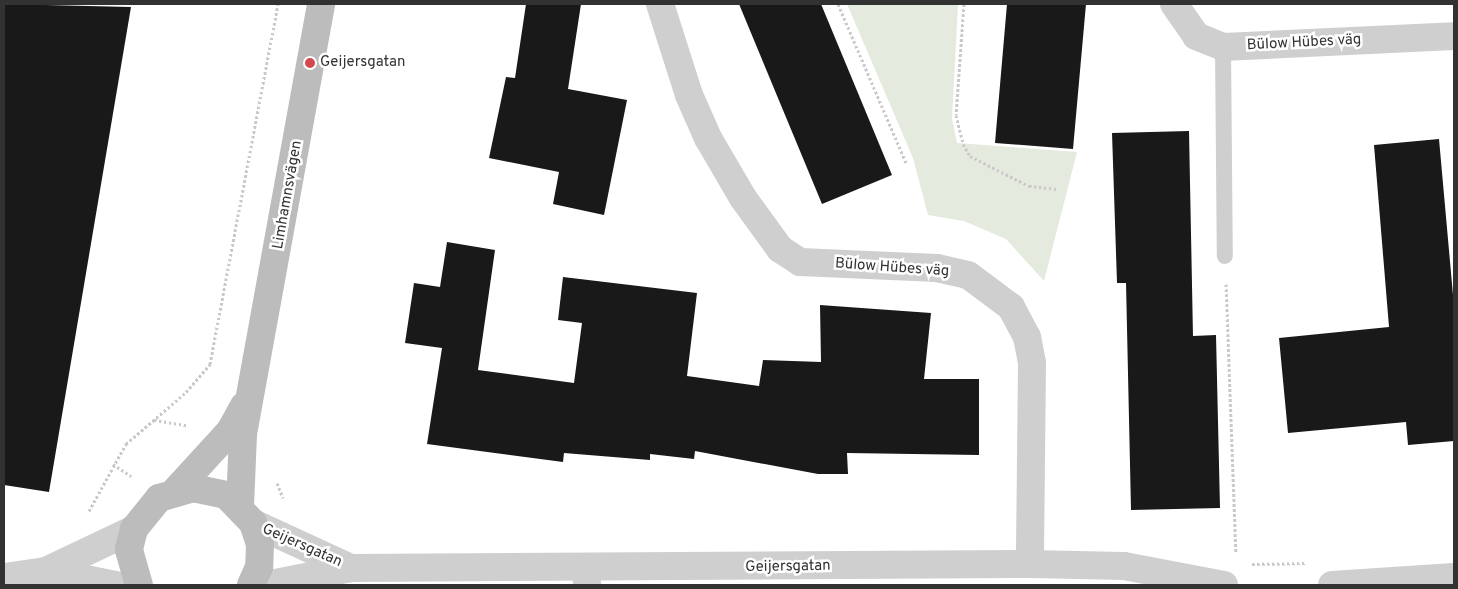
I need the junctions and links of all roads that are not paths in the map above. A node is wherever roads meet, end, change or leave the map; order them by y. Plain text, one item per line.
1 (321, 4) edge
2 (660, 4) edge
3 (1174, 4) edge
4 (1454, 36) edge
5 (1224, 47) junction
6 (1225, 256) road end
7 (254, 386) junction
8 (176, 490) junction
9 (247, 514) junction
10 (134, 529) junction
11 (1030, 564) junction
12 (351, 568) junction
13 (46, 571) junction
14 (4, 577) edge
15 (587, 577) edge
16 (1454, 577) edge
17 (116, 585) edge
18 (138, 585) edge
19 (251, 585) edge
20 (265, 585) edge
21 (1224, 585) edge
22 (1332, 585) edge

1 - 7 main road, Limhamnsvägen
2 - 11 street, Bülow Hübes väg
3 - 5 street, Bülow Hübes väg
4 - 5 street, Bülow Hübes väg
5 - 6 lane
7 - 8 main road, Limhamnsvägen
7 - 9 main road, Limhamnsvägen
8 - 9 main road
8 - 10 main road, Limhamnsvägen
9 - 12 street, Geijersgatan
9 - 19 main road, Limhamnsvägen
10 - 13 street
10 - 18 main road
11 - 15 street, Geijersgatan
11 - 21 street, Geijersgatan
12 - 15 street, Geijersgatan
12 - 20 street, Geijersgatan
13 - 14 street
13 - 17 street
16 - 22 street

